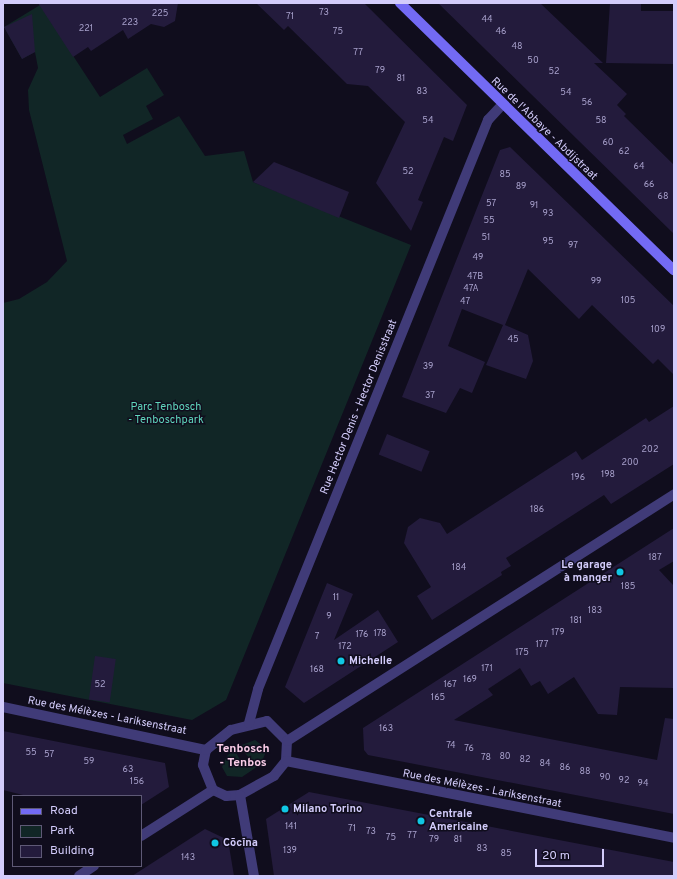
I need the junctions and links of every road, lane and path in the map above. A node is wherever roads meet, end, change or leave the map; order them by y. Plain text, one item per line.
1 (400, 3) edge
2 (502, 105) junction
3 (674, 270) edge
4 (674, 494) edge
5 (3, 707) edge
6 (249, 723) junction
7 (287, 741) junction
8 (206, 750) junction
9 (286, 761) junction
10 (213, 790) junction
11 (240, 796) junction
12 (142, 835) edge
13 (674, 838) edge
14 (92, 867) edge
15 (79, 876) edge
16 (254, 876) edge

1 - 2 street, Rue de l'Abbaye - Abdijstraat
2 - 3 street, Rue de l'Abbaye - Abdijstraat
2 - 6 street, Rue Hector Denis - Hector Denisstraat
4 - 7 street
5 - 8 street, Rue des Mélèzes - Lariksenstraat
6 - 7 street
6 - 8 street
7 - 9 street
8 - 10 street
9 - 11 street
9 - 13 street, Rue des Mélèzes - Lariksenstraat
10 - 11 street
10 - 12 street
11 - 16 street
14 - 15 street

